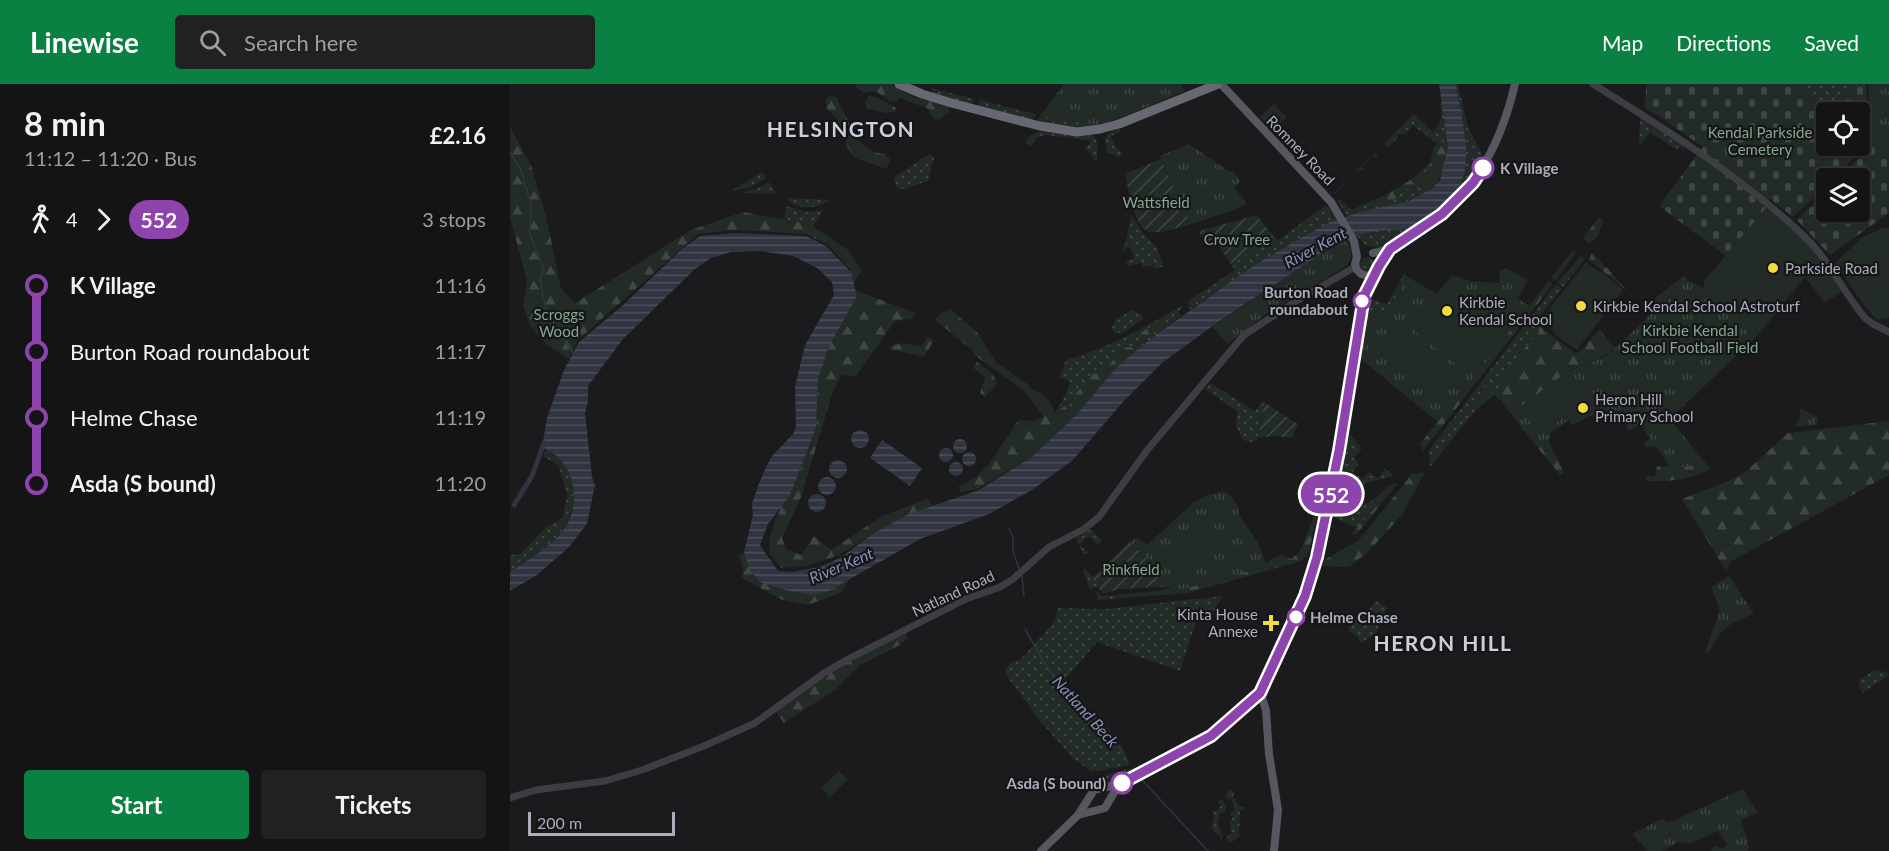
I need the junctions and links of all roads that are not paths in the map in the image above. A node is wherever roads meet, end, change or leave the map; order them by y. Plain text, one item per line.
1 (899, 84) edge
2 (1220, 84) edge
3 (1515, 84) edge
4 (1593, 84) edge
5 (1356, 248) junction
6 (1390, 249) junction
7 (1371, 253) junction
8 (1378, 268) junction
9 (1358, 271) junction
10 (1364, 296) junction
11 (1889, 332) edge
12 (1260, 693) junction
13 (1119, 784) junction
14 (1103, 789) junction
15 (510, 798) edge
16 (1089, 798) junction
17 (1110, 798) junction
18 (1096, 809) junction
19 (1078, 815) junction
20 (1041, 851) edge
21 (1275, 851) edge

1 - 2 highway
2 - 5 main road, Romney Road
3 - 6 main road
4 - 11 street
5 - 7 main road
5 - 9 main road
6 - 7 main road
6 - 8 main road
7 - 8 main road
8 - 9 main road
8 - 10 main road
9 - 10 main road
9 - 15 street, Natland Road
10 - 12 main road
12 - 13 main road
12 - 21 main road
13 - 14 main road
13 - 17 main road
14 - 16 main road
14 - 17 main road
16 - 18 main road
16 - 19 main road
17 - 18 main road
18 - 19 main road
19 - 20 main road

